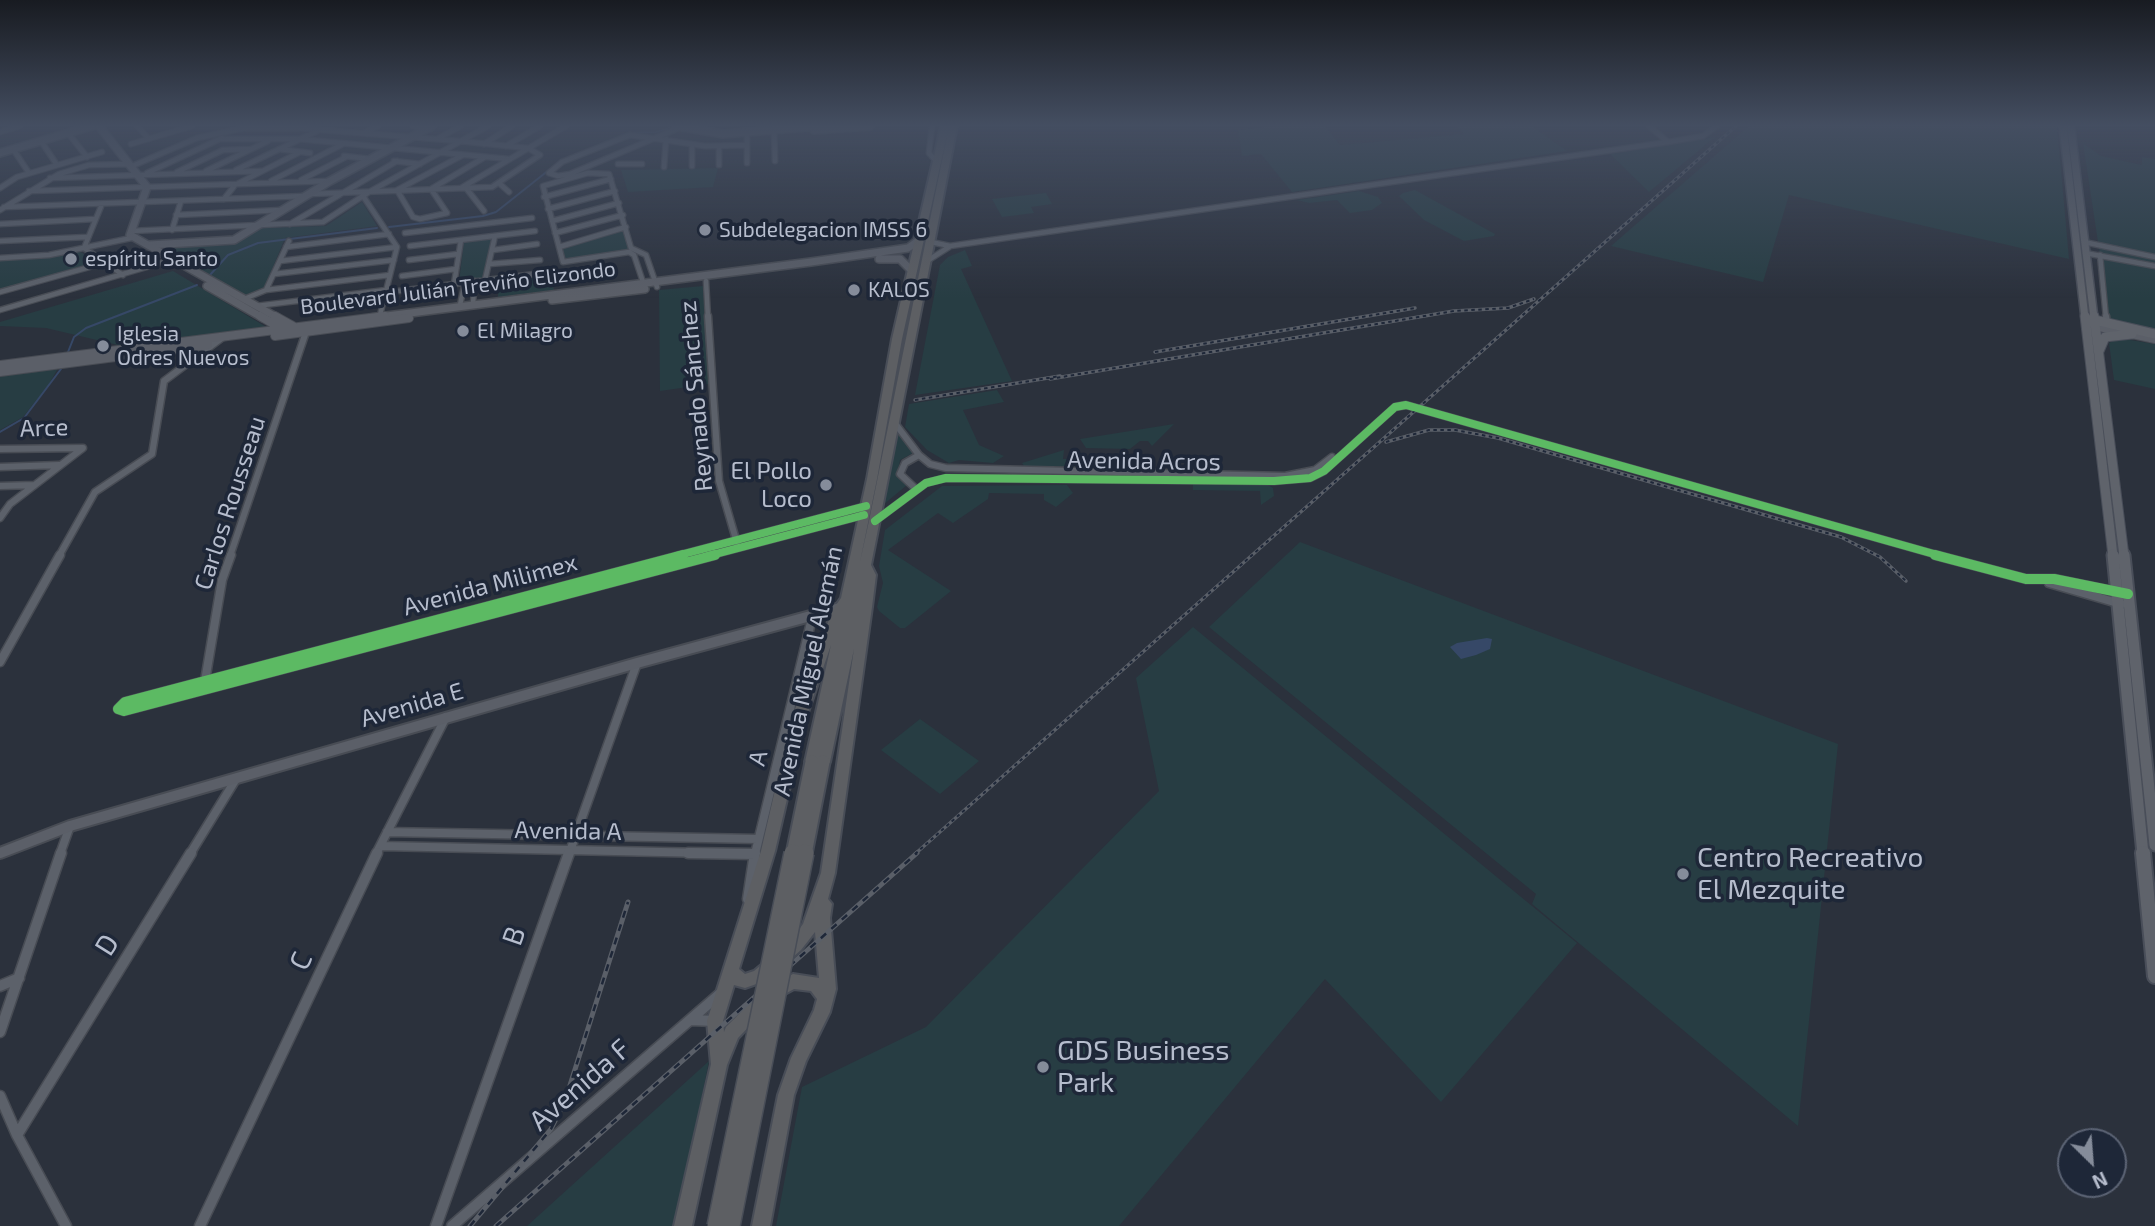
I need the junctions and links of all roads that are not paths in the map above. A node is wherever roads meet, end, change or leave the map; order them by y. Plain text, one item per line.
1 (42, 183) edge
2 (145, 183) edge
3 (238, 183) edge
4 (264, 183) edge
5 (326, 183) edge
6 (357, 183) edge
7 (385, 183) edge
8 (410, 183) edge
9 (441, 183) edge
10 (471, 183) edge
11 (554, 183) edge
12 (590, 183) edge
13 (613, 183) edge
14 (931, 183) edge
15 (939, 183) edge
16 (1383, 183) edge
17 (2069, 183) edge
18 (2077, 183) edge
19 (500, 184) joint
20 (235, 185) junction
21 (147, 187) junction
22 (463, 188) junction
23 (431, 189) junction
24 (397, 190) junction
25 (29, 191) junction
26 (615, 191) junction
27 (369, 192) junction
28 (509, 192) dead end
29 (339, 193) junction
30 (307, 195) junction
31 (363, 197) junction
32 (544, 197) junction
33 (224, 199) junction
34 (181, 201) junction
35 (143, 202) junction
36 (619, 203) junction
37 (102, 204) junction
38 (2, 208) edge
39 (548, 209) junction
40 (281, 210) junction
41 (484, 211) dead end
42 (176, 215) junction
43 (623, 215) junction
44 (532, 218) dead end
45 (95, 219) junction
46 (552, 221) junction
47 (0, 223) edge
48 (480, 224) junction
49 (290, 225) junction
50 (256, 226) junction
51 (626, 227) junction
52 (172, 230) junction
53 (535, 231) dead end
54 (405, 233) dead end
55 (555, 233) junction
56 (388, 234) junction
57 (132, 235) junction
58 (495, 236) junction
59 (88, 237) junction
60 (479, 238) junction
61 (461, 240) junction
62 (0, 241) edge
63 (918, 241) junction
64 (931, 242) junction
65 (537, 244) dead end
66 (149, 245) junction
67 (410, 246) dead end
68 (950, 246) junction
69 (397, 247) junction
70 (559, 247) junction
71 (2085, 247) junction
72 (84, 248) junction
73 (493, 250) junction
74 (630, 250) junction
75 (458, 254) junction
76 (866, 254) junction
77 (2100, 255) junction
78 (2155, 257) edge
79 (0, 258) edge
80 (170, 260) junction
81 (394, 260) junction
82 (410, 260) dead end
83 (540, 260) dead end
84 (280, 261) junction
85 (928, 261) junction
86 (104, 263) junction
87 (489, 264) junction
88 (2155, 266) edge
89 (456, 269) junction
90 (912, 271) junction
91 (543, 273) dead end
92 (123, 275) junction
93 (274, 275) junction
94 (390, 275) junction
95 (402, 276) dead end
96 (740, 277) junction
97 (485, 280) junction
98 (205, 281) junction
99 (475, 281) junction
100 (706, 281) junction
101 (465, 282) junction
102 (643, 282) junction
103 (454, 284) junction
104 (656, 284) junction
105 (267, 290) junction
106 (386, 290) junction
107 (398, 291) dead end
108 (0, 293) edge
109 (244, 299) junction
110 (473, 303) junction
111 (460, 305) junction
112 (256, 306) junction
113 (0, 310) edge
114 (380, 315) junction
115 (2095, 323) junction
116 (2110, 326) junction
117 (281, 329) junction
118 (292, 331) junction
119 (306, 332) junction
120 (2132, 334) junction
121 (224, 336) junction
122 (2155, 336) edge
123 (212, 344) junction
124 (2098, 353) junction
125 (0, 365) edge
126 (0, 372) edge
127 (894, 421) junction
128 (1370, 425) junction
129 (0, 449) edge
130 (919, 455) junction
131 (930, 464) junction
132 (61, 465) junction
133 (0, 467) edge
134 (990, 469) junction
135 (1021, 470) junction
136 (989, 478) junction
137 (1019, 478) junction
138 (926, 483) junction
139 (34, 485) junction
140 (0, 486) edge
141 (916, 489) junction
142 (10, 504) junction
143 (0, 505) edge
144 (865, 510) junction
145 (0, 518) edge
146 (875, 521) junction
147 (737, 544) junction
148 (865, 564) junction
149 (2128, 594) junction
150 (2116, 597) junction
151 (843, 603) junction
152 (2130, 606) junction
153 (813, 614) junction
154 (0, 662) edge
155 (637, 663) junction
156 (205, 680) junction
157 (204, 689) junction
158 (446, 717) junction
159 (817, 762) junction
160 (236, 779) junction
161 (69, 826) junction
162 (387, 832) junction
163 (469, 834) junction
164 (573, 836) junction
165 (758, 839) junction
166 (2155, 845) edge
167 (381, 846) junction
168 (464, 848) junction
169 (568, 850) junction
170 (0, 853) edge
171 (755, 854) junction
172 (828, 873) junction
173 (747, 912) junction
174 (2153, 947) edge
175 (734, 975) junction
176 (2155, 976) edge
177 (19, 978) junction
178 (0, 986) edge
179 (722, 992) junction
180 (826, 997) junction
181 (689, 1020) junction
182 (715, 1021) junction
183 (0, 1032) edge
184 (719, 1065) junction
185 (0, 1096) edge
186 (17, 1135) junction
187 (66, 1226) edge
188 (200, 1226) edge
189 (436, 1226) edge
190 (452, 1226) edge
191 (683, 1226) edge
192 (716, 1226) edge
193 (731, 1226) edge
194 (761, 1226) edge

1 - 25 street
2 - 21 main road
3 - 20 street
4 - 20 street
5 - 30 main road
6 - 29 street
7 - 27 street
8 - 24 street
9 - 23 street
10 - 22 street
11 - 32 street
12 - 32 street
13 - 26 street
14 - 63 highway, Avenida Miguel Alemán
15 - 64 highway, Avenida Miguel Alemán
16 - 68 street
17 - 150 main road
18 - 71 main road
19 - 22 street
19 - 28 street
20 - 21 street
20 - 33 street
21 - 25 street
21 - 35 main road
22 - 23 street
22 - 41 street
23 - 24 street
23 - 24 street
24 - 27 street
25 - 38 street
26 - 36 street
26 - 39 street
27 - 29 street
27 - 31 street
29 - 30 street
29 - 49 street
30 - 33 street
30 - 40 main road
31 - 49 street
31 - 56 street
32 - 39 street
33 - 34 street
34 - 35 street
34 - 42 street
35 - 37 street
35 - 57 main road
36 - 43 street
36 - 46 street
37 - 38 street
37 - 45 street
39 - 46 street
40 - 42 street
40 - 50 main road
42 - 52 street
43 - 51 street
43 - 55 street
44 - 48 street
45 - 47 street
45 - 59 street
46 - 55 street
48 - 54 street
48 - 60 street
49 - 50 street
50 - 52 street
50 - 66 main road
51 - 70 street
51 - 74 street
52 - 57 street
53 - 58 street
55 - 70 street
56 - 69 street
56 - 84 street
57 - 66 main road
57 - 72 street
57 - 80 main road
58 - 60 street
58 - 73 street
59 - 62 street
59 - 72 street
60 - 61 street
61 - 67 street
61 - 75 street
63 - 76 main road
63 - 90 highway, Avenida Miguel Alemán
64 - 68 street
64 - 85 highway, Avenida Miguel Alemán
65 - 73 street
66 - 80 main road
68 - 85 street
69 - 81 street
69 - 84 street
70 - 74 street
71 - 77 street
71 - 78 street
71 - 115 main road
72 - 79 street
72 - 86 street
73 - 87 street
74 - 102 street
74 - 104 street
75 - 82 street
75 - 89 street
76 - 96 main road
76 - 104 main road
77 - 88 street
77 - 116 street
80 - 92 street
80 - 98 main road
81 - 93 street
81 - 94 street
83 - 87 street
84 - 93 street
85 - 127 highway, Avenida Miguel Alemán
86 - 92 street
86 - 108 street
87 - 97 street
89 - 95 street
89 - 103 street
90 - 96 main road, Boulevard Julián Treviño Elizondo
90 - 144 highway, Avenida Miguel Alemán
91 - 97 street
92 - 113 street
93 - 105 street
94 - 105 street
94 - 106 street
96 - 100 main road, Boulevard Julián Treviño Elizondo
97 - 99 street
98 - 109 main road
98 - 117 main road
99 - 101 street
99 - 110 street
100 - 104 main road, Boulevard Julián Treviño Elizondo
100 - 147 street, Reynado Sánchez
101 - 103 street
101 - 111 street
102 - 104 main road, Boulevard Julián Treviño Elizondo
102 - 110 main road, Boulevard Julián Treviño Elizondo
103 - 107 street
104 - 119 main road, Boulevard Julián Treviño Elizondo
105 - 109 street
106 - 112 street
106 - 114 street
109 - 112 main road
110 - 111 main road, Boulevard Julián Treviño Elizondo
111 - 114 main road, Boulevard Julián Treviño Elizondo
112 - 118 main road
114 - 118 main road, Boulevard Julián Treviño Elizondo
115 - 116 main road
115 - 124 main road
116 - 120 main road
116 - 122 main road
117 - 118 main road, Boulevard Julián Treviño Elizondo
117 - 121 main road, Boulevard Julián Treviño Elizondo
118 - 119 main road, Boulevard Julián Treviño Elizondo
118 - 123 main road, Boulevard Julián Treviño Elizondo
119 - 156 street, Carlos Rousseau
120 - 122 main road
120 - 124 main road
121 - 123 street
121 - 125 main road, Boulevard Julián Treviño Elizondo
123 - 126 main road, Boulevard Julián Treviño Elizondo
123 - 154 street
124 - 149 main road
127 - 130 street
127 - 146 highway, Avenida Miguel Alemán
128 - 135 street, Avenida Acros
128 - 137 street, Avenida Acros
128 - 150 street, Avenida Acros
129 - 132 street, Arce
130 - 131 street
130 - 141 street
131 - 134 street, Avenida Acros
131 - 138 street
132 - 133 street
132 - 139 street
134 - 135 street, Avenida Acros
134 - 136 street
135 - 137 street
136 - 137 street, Avenida Acros
136 - 138 street, Avenida Acros
138 - 141 street, Avenida Acros
139 - 140 street
139 - 142 street
141 - 146 street, Avenida Acros
142 - 143 street
142 - 145 street
144 - 147 street, Avenida Milimex
144 - 151 highway, Avenida Miguel Alemán
146 - 148 highway, Avenida Miguel Alemán
147 - 156 street, Avenida Milimex
147 - 157 street, Avenida Milimex
148 - 159 highway, Avenida Miguel Alemán
148 - 172 highway
149 - 150 street
149 - 152 main road
150 - 152 street
150 - 174 main road
151 - 153 main road, Avenida E
151 - 159 highway, Avenida Miguel Alemán
151 - 173 highway
152 - 166 main road
153 - 155 main road, Avenida E
153 - 165 street, A
155 - 158 main road, Avenida E
155 - 164 street, B
156 - 157 street, Carlos Rousseau
156 - 157 street, Avenida Milimex
158 - 160 main road, Avenida E
158 - 162 street, C
159 - 192 highway, Avenida Miguel Alemán, bridge
159 - 193 highway, Avenida Miguel Alemán, bridge
160 - 161 main road, Avenida E
160 - 186 street, D
161 - 170 main road, Avenida E
161 - 177 street
162 - 163 street, Avenida A
162 - 167 street, C
163 - 164 street, Avenida A
163 - 168 street
164 - 165 street, Avenida A
164 - 169 street, B
165 - 171 street, A
167 - 168 street, Avenida A
167 - 188 street, C
168 - 169 street, Avenida A
169 - 171 street, Avenida A
169 - 189 street, B
171 - 173 street, A
172 - 175 highway
172 - 180 highway
173 - 175 highway
174 - 176 main road
175 - 179 highway
177 - 178 street
177 - 183 street
179 - 181 street, Avenida F
179 - 182 highway
180 - 184 highway
180 - 194 highway
181 - 182 street
181 - 190 street, Avenida F
182 - 184 highway
184 - 191 highway
185 - 186 street
186 - 187 street

